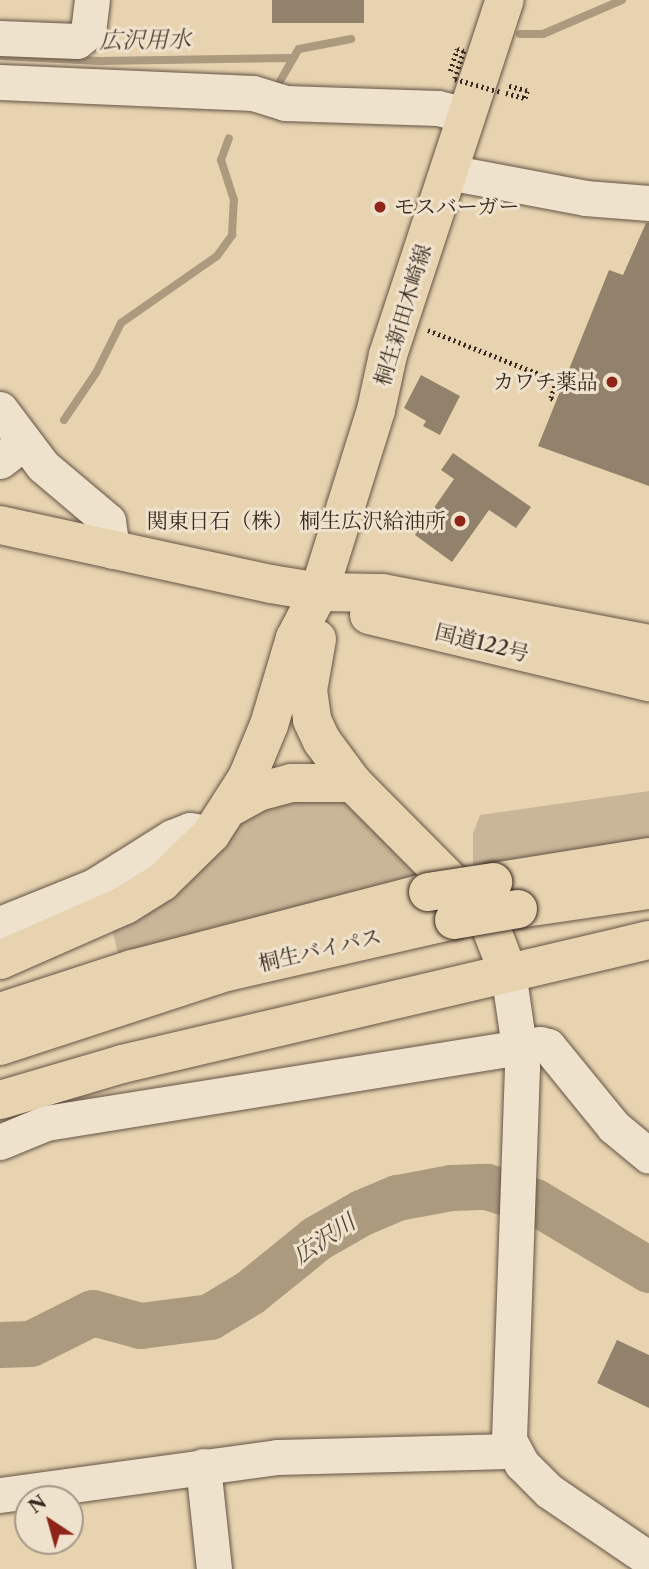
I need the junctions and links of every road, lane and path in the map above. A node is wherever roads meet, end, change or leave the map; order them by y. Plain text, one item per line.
1 (505, 0) edge
2 (92, 4) edge
3 (0, 38) edge
4 (450, 71) dead end
5 (0, 82) edge
6 (505, 85) dead end
7 (466, 115) junction
8 (448, 173) junction
9 (649, 203) edge
10 (419, 326) dead end
11 (556, 400) dead end
12 (0, 409) edge
13 (12, 452) edge
14 (0, 525) edge
15 (112, 551) junction
16 (320, 592) junction
17 (649, 644) edge
18 (649, 682) edge
19 (353, 783) junction
20 (222, 820) junction
21 (649, 857) edge
22 (649, 890) edge
23 (506, 895) junction
24 (0, 924) edge
25 (649, 940) edge
26 (0, 960) edge
27 (508, 972) junction
28 (0, 1013) edge
29 (0, 1046) edge
30 (521, 1048) junction
31 (0, 1100) edge
32 (0, 1142) edge
33 (649, 1156) edge
34 (512, 1451) junction
35 (203, 1466) junction
36 (0, 1495) edge
37 (649, 1559) edge
38 (214, 1569) edge

1 - 7 main road, 桐生新田木崎線
2 - 3 street
4 - 6 path, bridge
5 - 7 street
7 - 8 main road, 桐生新田木崎線
8 - 9 street
8 - 16 main road, 桐生新田木崎線
10 - 11 path
12 - 13 street
13 - 15 street
14 - 15 main road, 国道122号
15 - 16 main road, 国道122号
16 - 17 main road, 国道122号
16 - 18 main road, 国道122号
16 - 19 main road
16 - 20 main road
19 - 20 main road
19 - 27 main road
20 - 24 street
20 - 26 main road
21 - 23 main road, 桐生バイパス
22 - 23 main road, 桐生バイパス
23 - 28 main road, 桐生バイパス, bridge
23 - 29 main road, 桐生バイパス, bridge
25 - 27 main road
27 - 30 street
27 - 31 main road
30 - 32 street
30 - 33 street
30 - 34 street
34 - 35 street
34 - 37 street
35 - 36 street
35 - 38 street

